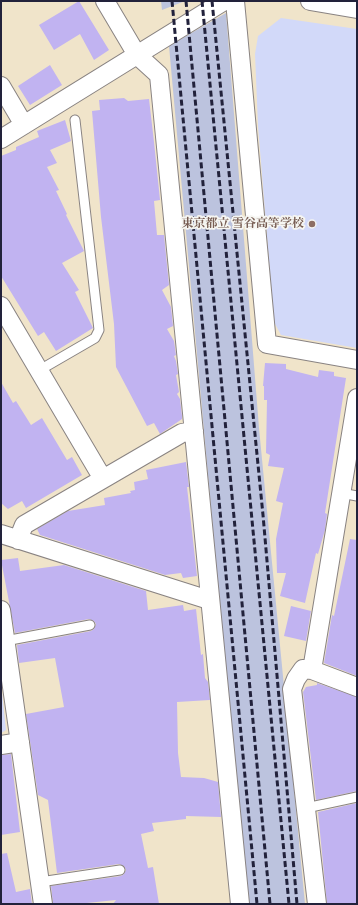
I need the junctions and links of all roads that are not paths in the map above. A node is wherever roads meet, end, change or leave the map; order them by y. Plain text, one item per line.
1 (105, 1) edge
2 (224, 1) edge
3 (235, 1) edge
4 (310, 1) edge
5 (357, 10) edge
6 (137, 55) junction
7 (1, 86) edge
8 (75, 120) dead end
9 (24, 124) junction
10 (1, 139) edge
11 (1, 306) edge
12 (357, 360) edge
13 (38, 371) junction
14 (357, 398) edge
15 (194, 431) junction
16 (102, 480) junction
17 (349, 495) edge
18 (1, 534) edge
19 (18, 540) junction
20 (210, 600) junction
21 (1, 610) edge
22 (90, 625) dead end
23 (5, 641) junction
24 (312, 670) junction
25 (357, 687) edge
26 (20, 742) junction
27 (1, 745) edge
28 (357, 797) edge
29 (306, 808) junction
30 (120, 870) dead end
31 (40, 882) junction
32 (43, 904) edge
33 (240, 904) edge
34 (317, 904) edge

1 - 6 street
2 - 6 street
3 - 12 street
4 - 5 street
6 - 9 street
6 - 15 street
7 - 9 street
8 - 13 lane
9 - 10 street
11 - 13 street
13 - 16 street
14 - 17 street
15 - 16 street
15 - 20 street
16 - 19 street
17 - 24 street
18 - 19 street
19 - 20 street
20 - 33 street
21 - 23 street
22 - 23 lane
23 - 26 street
24 - 25 street
24 - 29 street
26 - 27 street
26 - 31 street
28 - 29 lane
29 - 34 street
30 - 31 lane
31 - 32 street

